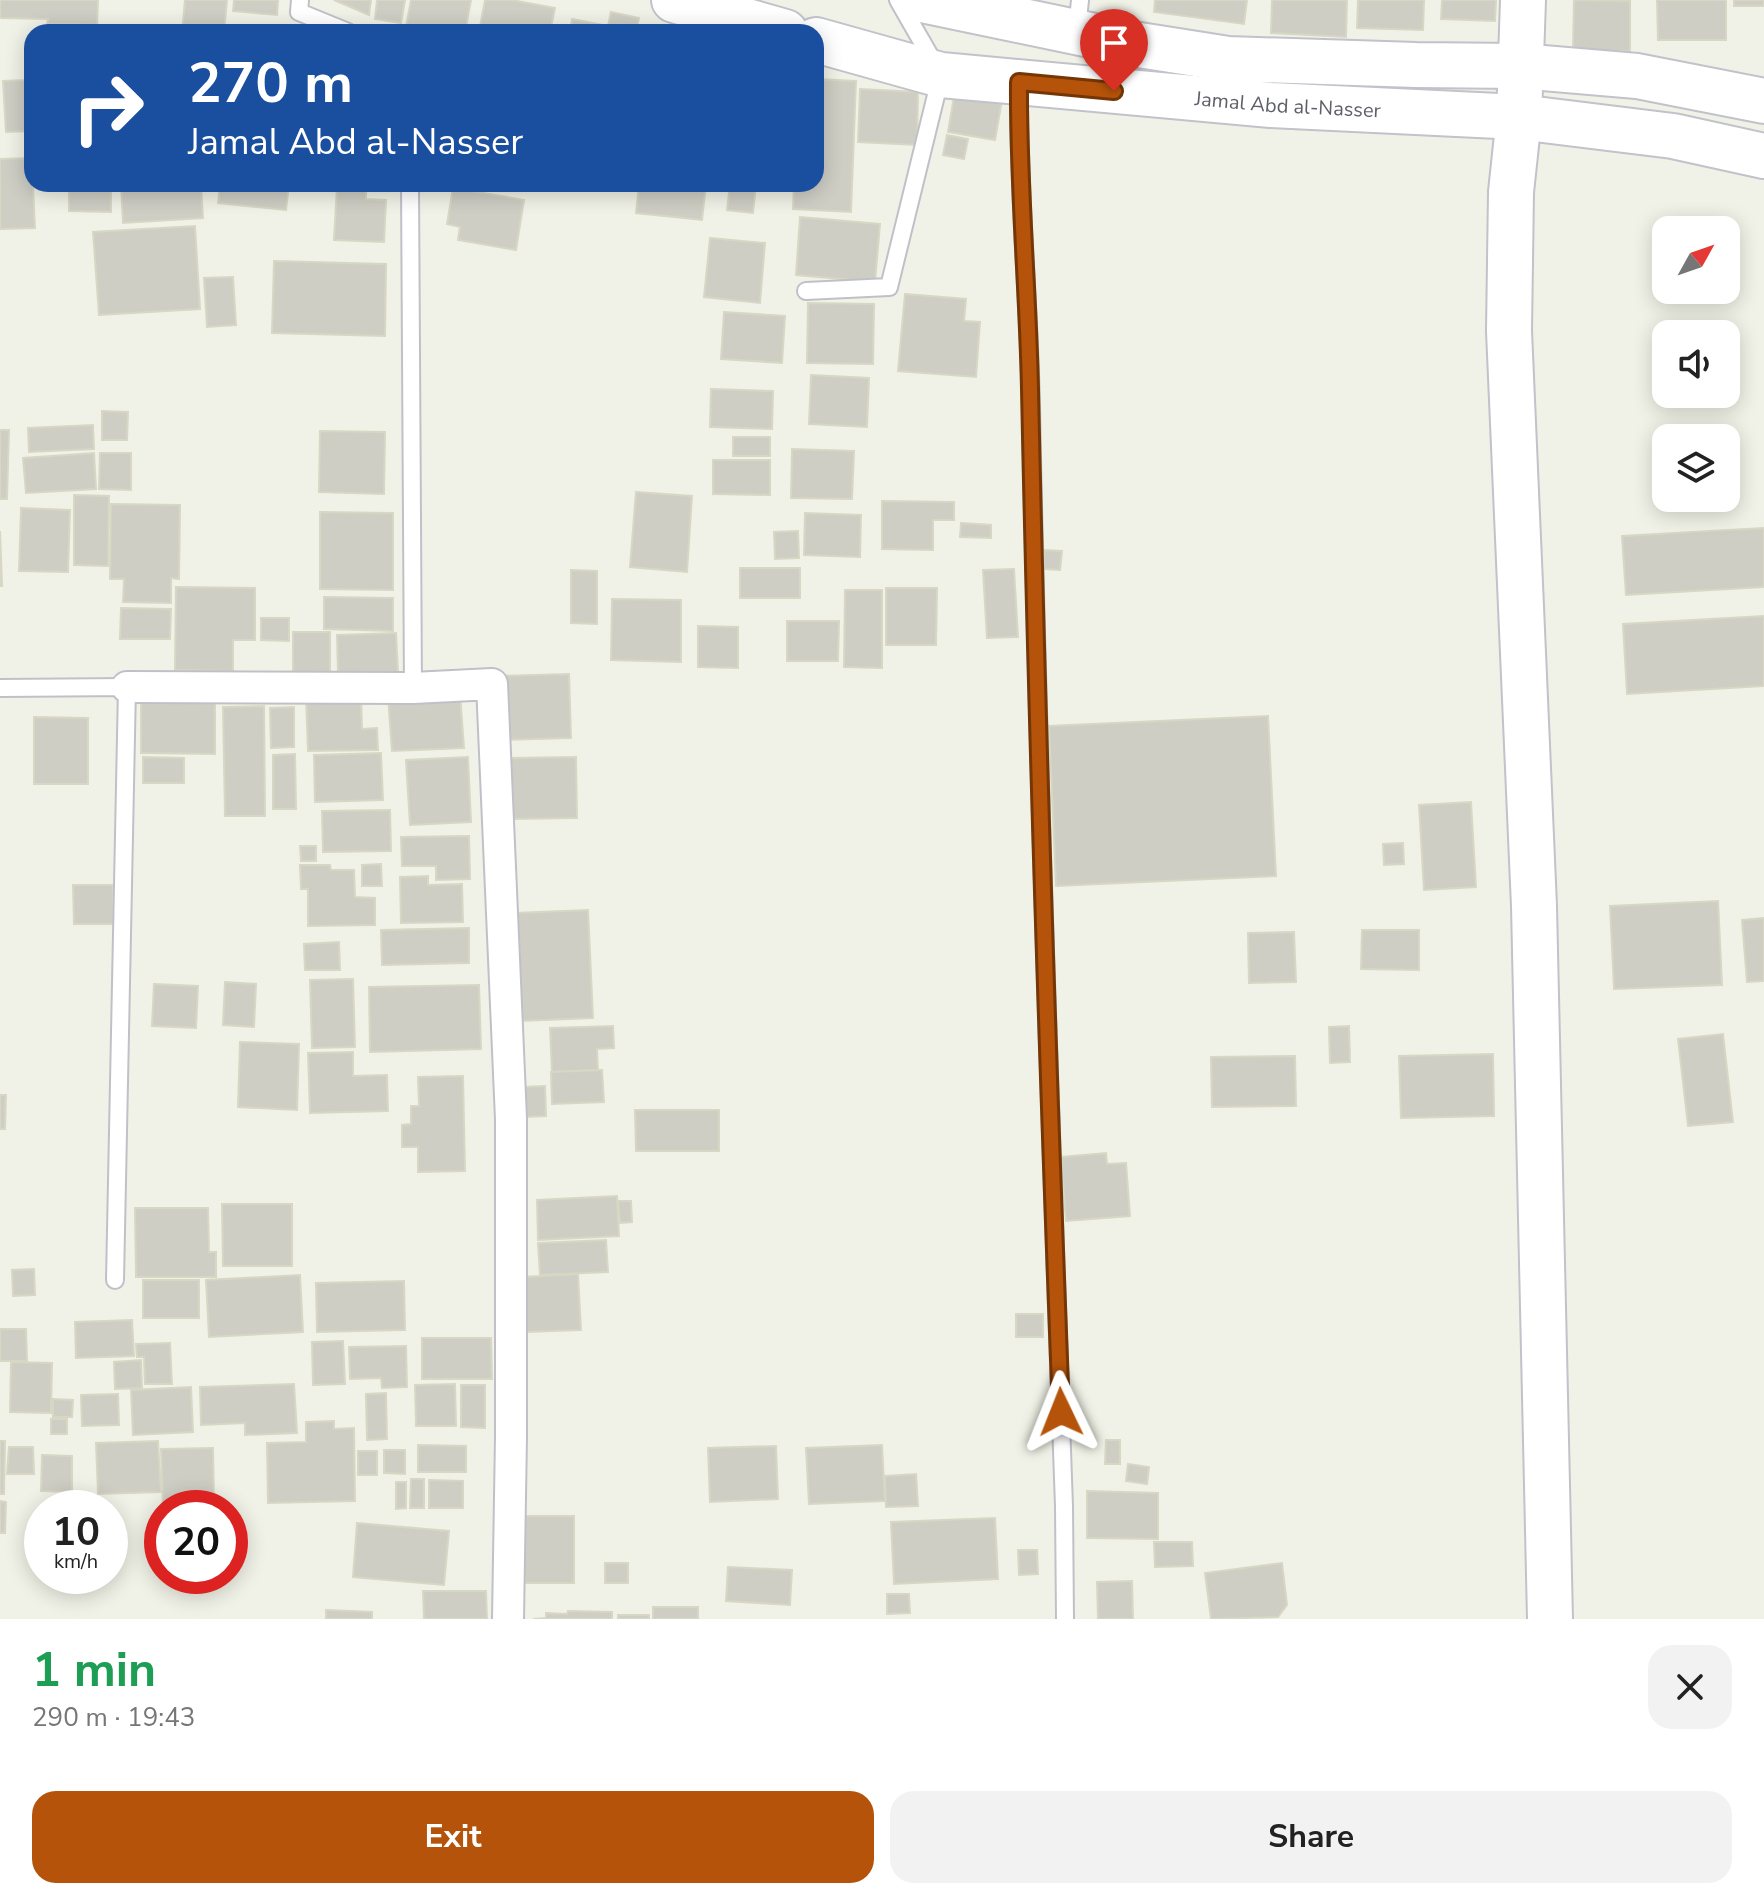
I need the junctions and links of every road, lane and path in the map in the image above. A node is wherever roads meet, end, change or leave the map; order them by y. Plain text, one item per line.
1 (300, 0) edge
2 (674, 0) edge
3 (898, 0) edge
4 (922, 0) edge
5 (1523, 0) edge
6 (741, 10) edge
7 (1078, 16) edge
8 (328, 24) edge
9 (769, 24) edge
10 (824, 42) edge
11 (1520, 66) junction
12 (941, 75) junction
13 (1019, 82) junction
14 (1764, 101) edge
15 (1519, 117) junction
16 (1764, 156) edge
17 (410, 192) edge
18 (806, 291) dead end
19 (127, 687) junction
20 (0, 688) edge
21 (413, 688) junction
22 (115, 1280) dead end
23 (508, 1619) edge
24 (1065, 1619) edge
25 (1550, 1619) edge

1 - 8 lane
2 - 6 main road
3 - 12 lane
4 - 7 main road, Jamal Abd al-Nasser
5 - 11 main road
6 - 9 main road
7 - 11 main road, Jamal Abd al-Nasser
10 - 12 main road, Jamal Abd al-Nasser
11 - 14 main road, Jamal Abd al-Nasser
11 - 15 main road
12 - 13 main road, Jamal Abd al-Nasser
12 - 18 lane
13 - 15 main road, Jamal Abd al-Nasser
13 - 24 lane
15 - 16 main road, Jamal Abd al-Nasser
15 - 25 main road
17 - 21 lane
19 - 20 lane
19 - 21 street
19 - 22 lane
21 - 23 street

